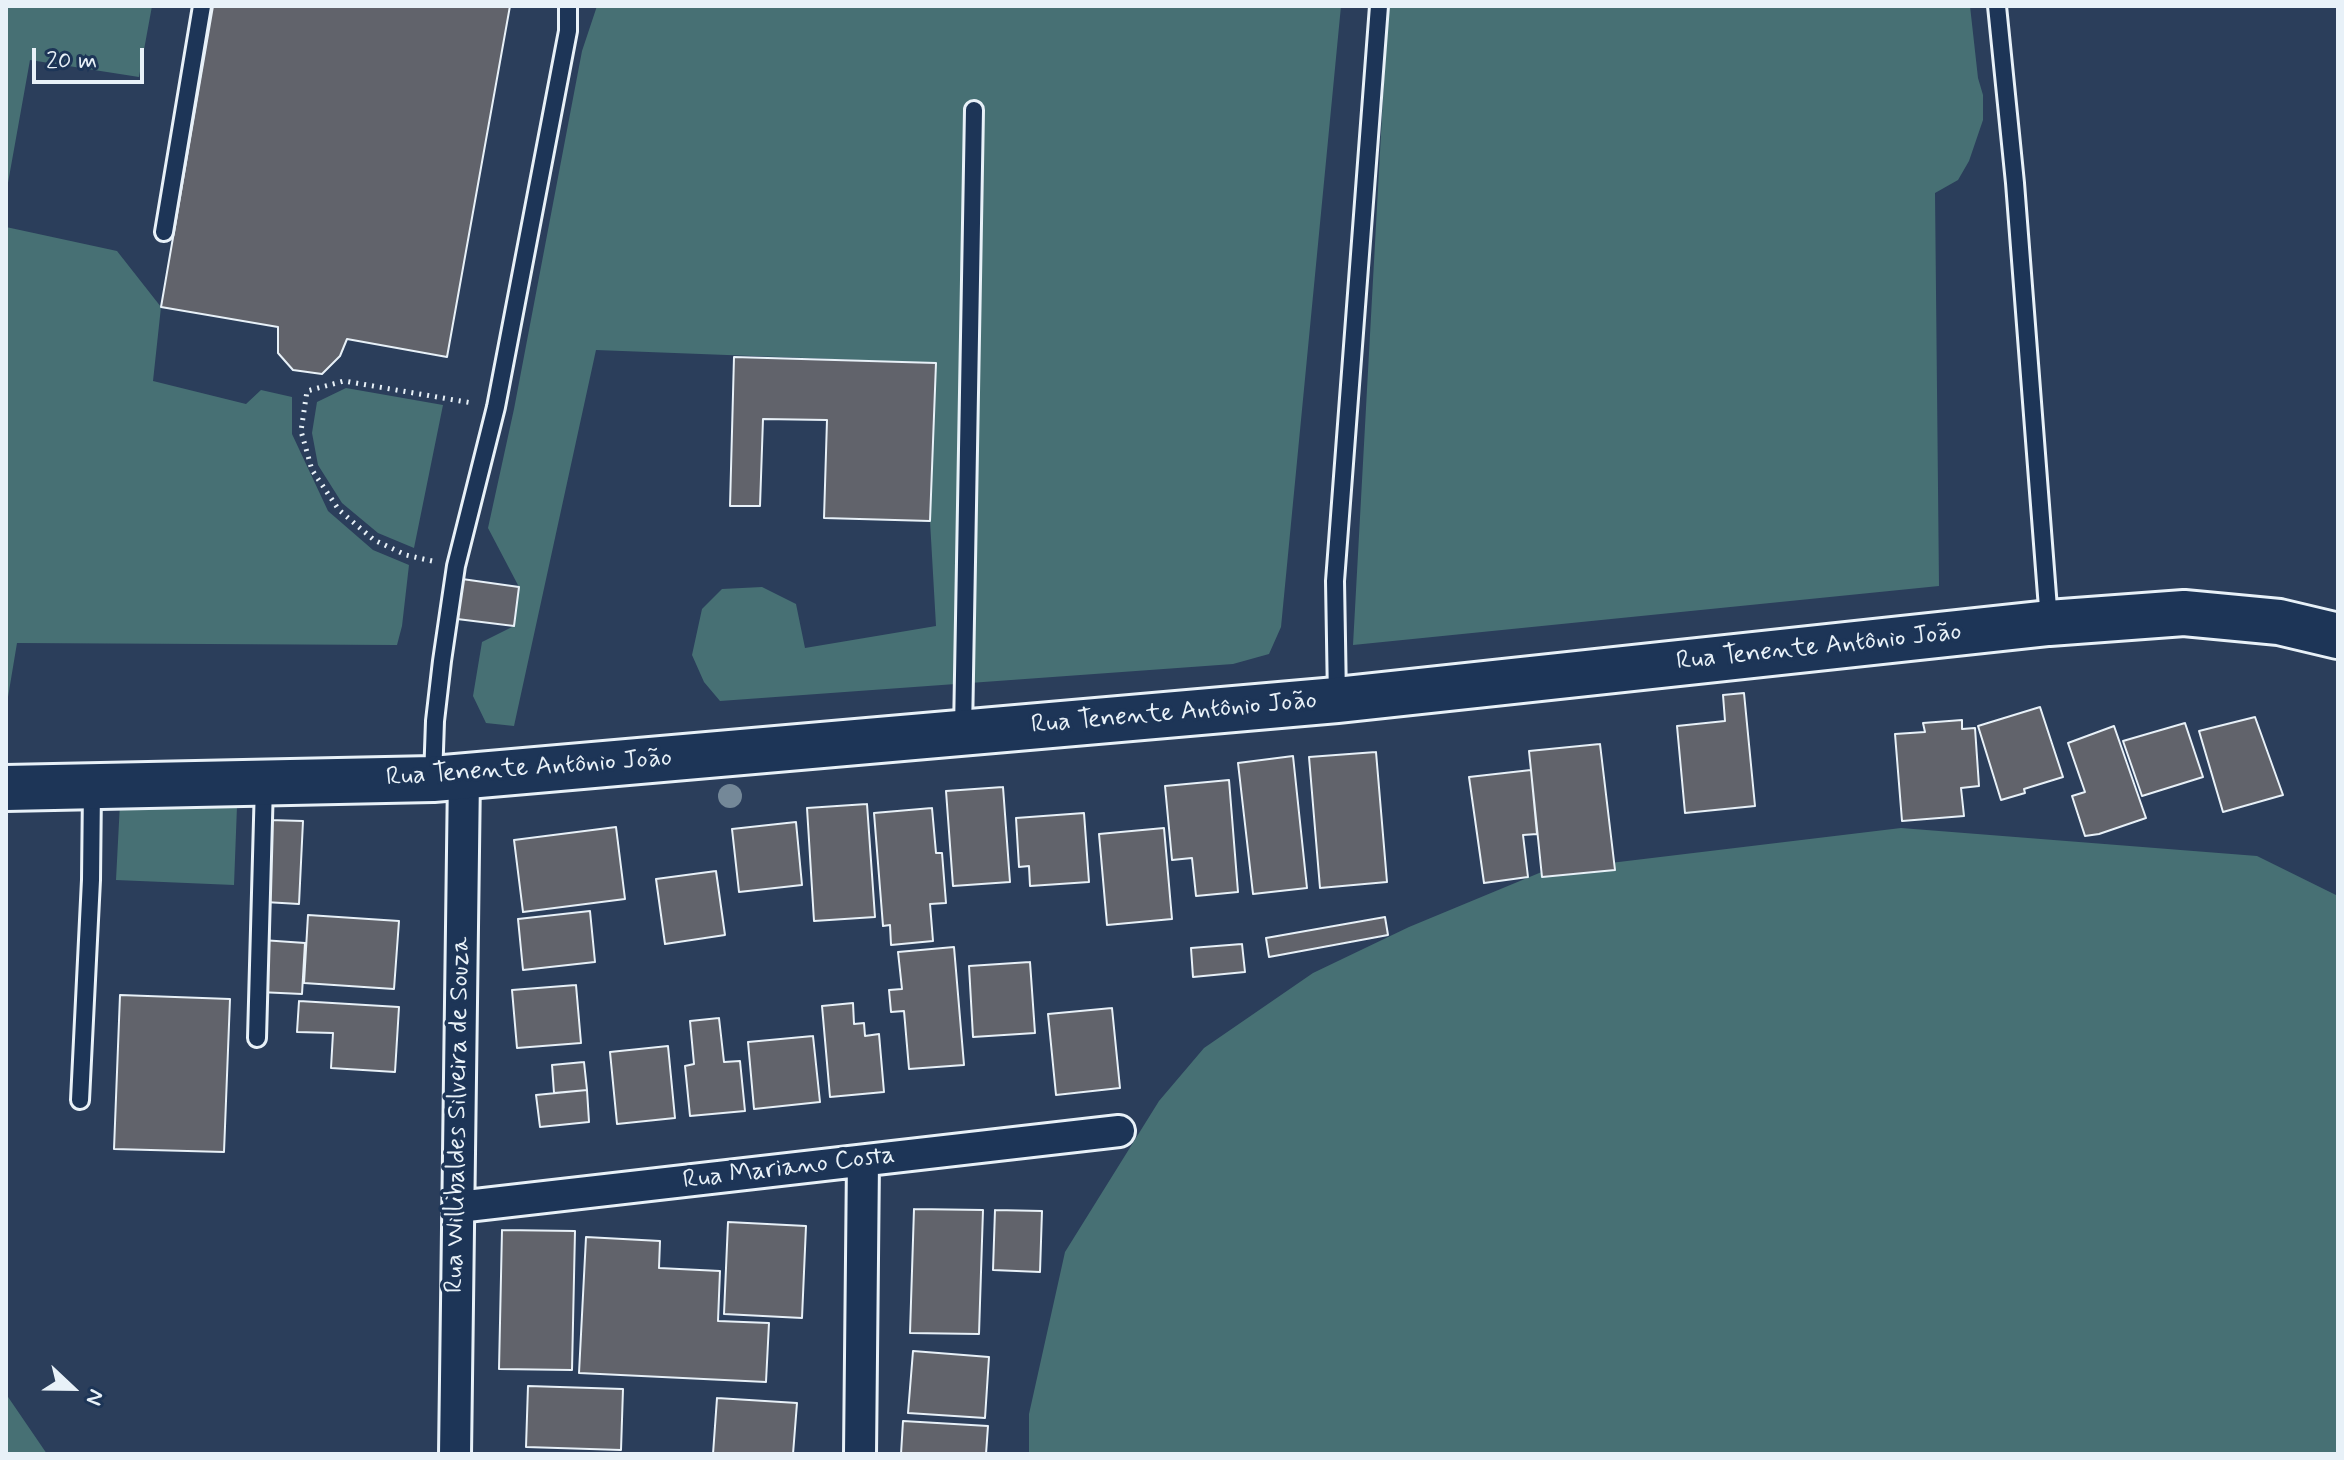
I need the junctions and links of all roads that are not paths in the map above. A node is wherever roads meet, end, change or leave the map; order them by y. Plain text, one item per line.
1 (202, 6) edge
2 (568, 6) edge
3 (1379, 6) edge
4 (1997, 6) edge
5 (974, 110) dead end
6 (164, 232) dead end
7 (2049, 623) junction
8 (2338, 636) edge
9 (1337, 700) junction
10 (963, 732) junction
11 (448, 778) junction
12 (264, 782) junction
13 (92, 786) junction
14 (6, 788) edge
15 (257, 1038) dead end
16 (80, 1100) dead end
17 (1119, 1131) dead end
18 (863, 1161) junction
19 (458, 1207) junction
20 (455, 1454) edge
21 (860, 1454) edge

1 - 6 lane
2 - 11 lane
3 - 9 lane
4 - 7 lane
5 - 10 lane
7 - 8 street, Rua Tenente Antônio João
7 - 9 street, Rua Tenente Antônio João
9 - 10 street, Rua Tenente Antônio João
10 - 11 street, Rua Tenente Antônio João
11 - 12 street, Rua Tenente Antônio João
11 - 19 street, Rua Willibaldes Silveira de Souza
12 - 13 street, Rua Tenente Antônio João
12 - 15 lane
13 - 14 street, Rua Tenente Antônio João
13 - 16 lane
17 - 18 street, Rua Mariano Costa
18 - 19 street, Rua Mariano Costa
18 - 21 street
19 - 20 street, Rua Willibaldes Silveira de Souza

